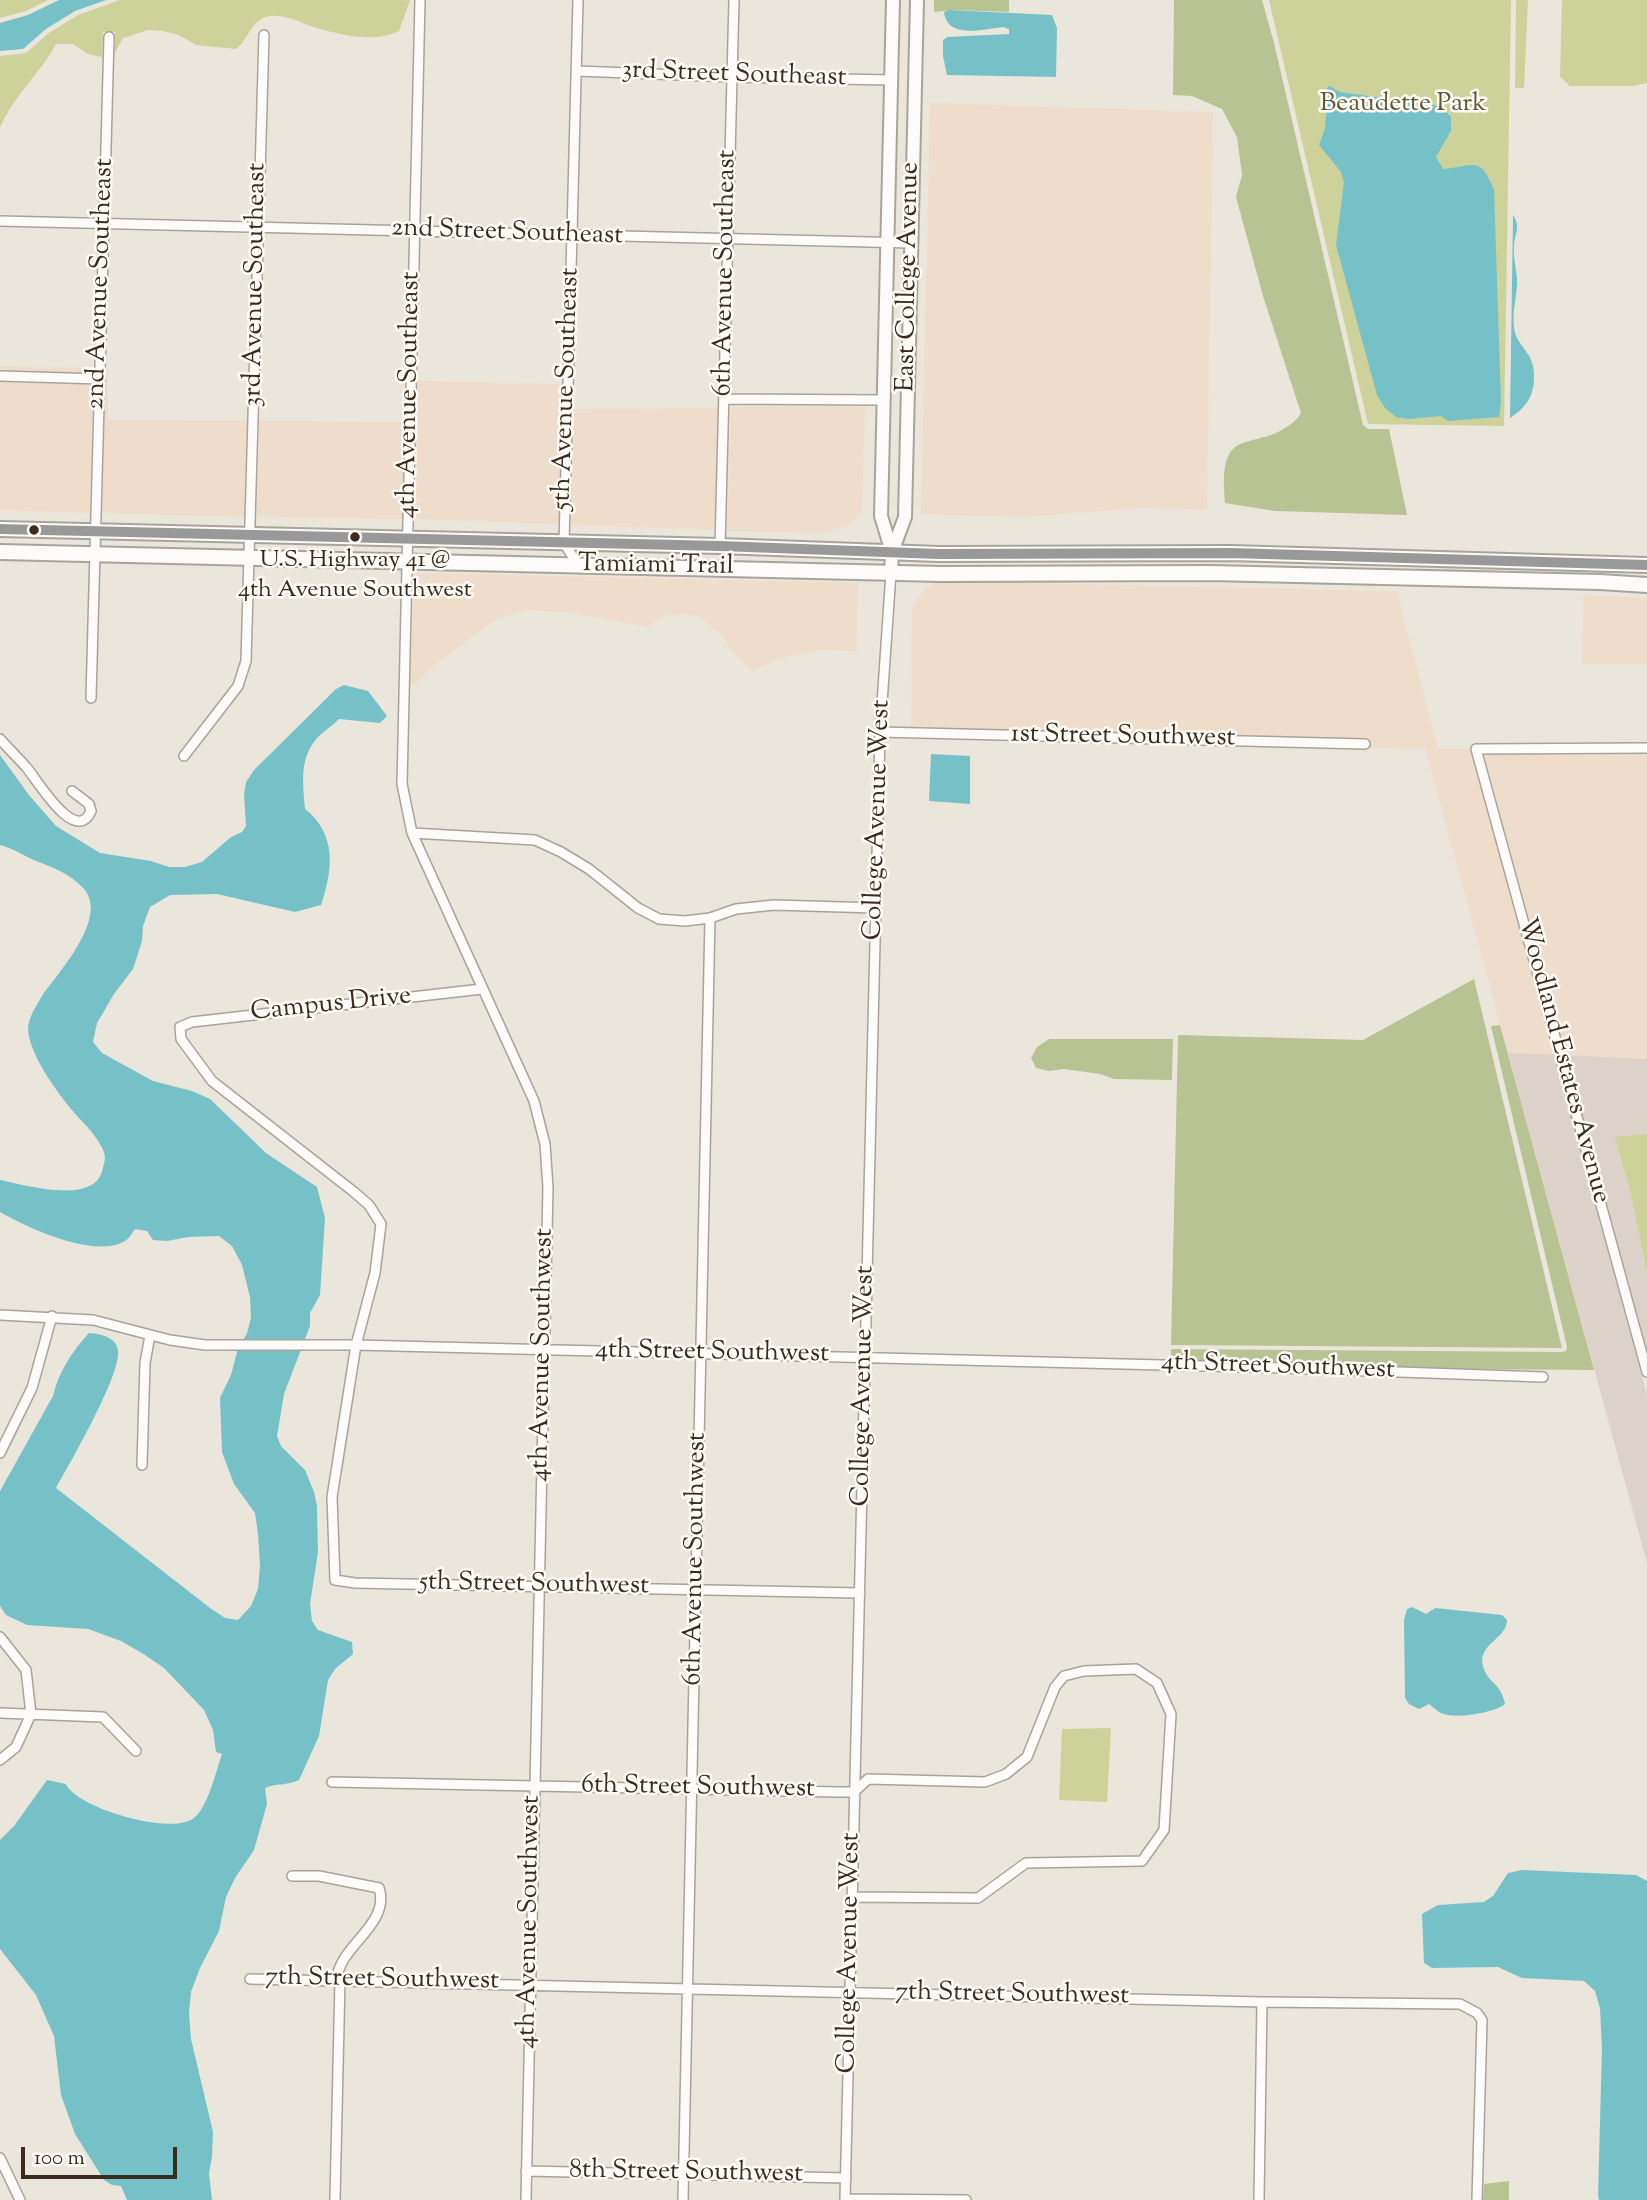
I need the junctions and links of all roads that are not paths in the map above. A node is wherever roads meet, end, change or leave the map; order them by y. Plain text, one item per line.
1 (420, 0) edge
2 (578, 0) edge
3 (734, 0) edge
4 (893, 0) edge
5 (917, 0) edge
6 (264, 35) dead end
7 (109, 37) dead end
8 (577, 71) junction
9 (731, 77) junction
10 (891, 79) junction
11 (0, 221) edge
12 (104, 224) junction
13 (257, 228) junction
14 (414, 231) junction
15 (572, 236) junction
16 (729, 239) junction
17 (888, 243) junction
18 (911, 243) junction
19 (0, 376) edge
20 (100, 379) junction
21 (725, 400) junction
22 (883, 400) junction
23 (0, 529) edge
24 (96, 531) junction
25 (251, 535) junction
26 (408, 539) junction
27 (564, 543) junction
28 (720, 546) junction
29 (0, 552) edge
30 (892, 552) junction
31 (95, 554) junction
32 (250, 558) junction
33 (408, 562) junction
34 (578, 565) junction
35 (1647, 565) edge
36 (695, 568) junction
37 (891, 573) junction
38 (1647, 585) edge
39 (91, 698) dead end
40 (880, 732) junction
41 (0, 739) edge
42 (1366, 744) dead end
43 (1647, 748) edge
44 (184, 756) dead end
45 (72, 791) dead end
46 (412, 833) junction
47 (876, 908) junction
48 (710, 918) junction
49 (482, 989) junction
50 (0, 1315) edge
51 (52, 1316) junction
52 (150, 1335) junction
53 (356, 1345) junction
54 (545, 1351) junction
55 (701, 1354) junction
56 (865, 1358) junction
57 (1647, 1371) edge
58 (1543, 1377) dead end
59 (0, 1453) edge
60 (142, 1465) dead end
61 (539, 1586) junction
62 (696, 1589) junction
63 (860, 1592) junction
64 (0, 1637) edge
65 (0, 1713) edge
66 (31, 1714) junction
67 (136, 1751) dead end
68 (0, 1760) edge
69 (332, 1782) dead end
70 (535, 1785) junction
71 (692, 1789) junction
72 (854, 1792) junction
73 (292, 1876) dead end
74 (852, 1897) junction
75 (250, 1979) dead end
76 (339, 1980) junction
77 (529, 1984) junction
78 (688, 1988) junction
79 (850, 1992) junction
80 (1262, 2002) junction
81 (0, 2158) edge
82 (526, 2171) junction
83 (684, 2174) junction
84 (846, 2178) junction
85 (20, 2200) edge
86 (334, 2200) edge
87 (340, 2200) edge
88 (526, 2200) edge
89 (683, 2200) edge
90 (845, 2200) edge
91 (966, 2200) edge
92 (1259, 2200) edge
93 (1477, 2200) edge

1 - 14 street, 4th Avenue Southeast
2 - 8 street, 5th Avenue Southeast
3 - 9 street, 6th Avenue Southeast
4 - 10 main road, East College Avenue
5 - 18 main road, East College Avenue
6 - 13 street, 3rd Avenue Southeast
7 - 12 street, 2nd Avenue Southeast
8 - 9 street, 3rd Street Southeast
8 - 15 street, 5th Avenue Southeast
9 - 10 street, 3rd Street Southeast
9 - 16 street, 6th Avenue Southeast
10 - 17 main road, East College Avenue
11 - 12 street, 2nd Street Southeast
12 - 13 street, 2nd Street Southeast
12 - 20 street, 2nd Avenue Southeast
13 - 14 street, 2nd Street Southeast
13 - 25 street, 3rd Avenue Southeast
14 - 15 street, 2nd Street Southeast
14 - 26 street, 4th Avenue Southeast
15 - 16 street, 2nd Street Southeast
15 - 27 street, 5th Avenue Southeast
16 - 17 street, 2nd Street Southeast
16 - 21 street, 6th Avenue Southeast
17 - 18 street, 2nd Street Southeast
17 - 22 main road, East College Avenue
18 - 30 main road, East College Avenue
19 - 20 street
20 - 24 street, 2nd Avenue Southeast
21 - 22 street
21 - 28 street, 6th Avenue Southeast
22 - 30 main road, East College Avenue
23 - 24 main road, Tamiami Trail
24 - 25 main road, Tamiami Trail
24 - 31 street, 2nd Avenue Southeast
25 - 26 main road, Tamiami Trail
25 - 32 street, 3rd Avenue Southeast
26 - 27 main road, Tamiami Trail
26 - 33 street, 4th Avenue Southwest
27 - 28 main road, Tamiami Trail
27 - 34 street, 5th Avenue Southeast
28 - 30 main road, Tamiami Trail
28 - 36 main road
29 - 31 main road, Tamiami Trail
30 - 35 main road, Tamiami Trail
30 - 37 main road, East College Avenue
31 - 32 main road, Tamiami Trail
31 - 39 street, 2nd Avenue Southeast
32 - 33 main road, Tamiami Trail
32 - 44 street, 3rd Avenue Southeast
33 - 34 main road, Tamiami Trail
33 - 46 street, 4th Avenue Southwest
34 - 36 main road, Tamiami Trail
36 - 37 main road, Tamiami Trail
37 - 38 main road, Tamiami Trail
37 - 40 street, College Avenue West
40 - 42 street, 1st Street Southwest
40 - 47 street, College Avenue West
41 - 45 street
43 - 57 street, Woodland Estates Avenue
46 - 48 street
46 - 49 street, 4th Avenue Southwest
47 - 48 street
47 - 56 street, College Avenue West
48 - 55 street, 6th Avenue Southwest
49 - 53 street, Campus Drive
49 - 54 street, 4th Avenue Southwest
50 - 51 street, 4th Street Southwest
51 - 52 street, 4th Street Southwest
51 - 59 street
52 - 53 street, 4th Street Southwest
52 - 60 street
53 - 54 street, 4th Street Southwest
53 - 61 street, 5th Street Southwest
54 - 55 street, 4th Street Southwest
54 - 61 street, 4th Avenue Southwest
55 - 56 street, 4th Street Southwest
55 - 62 street, 6th Avenue Southwest
56 - 58 street, 4th Street Southwest
56 - 63 street, College Avenue West
61 - 62 street, 5th Street Southwest
61 - 70 street, 4th Avenue Southwest
62 - 63 street, 5th Street Southwest
62 - 71 street, 6th Avenue Southwest
63 - 72 street, College Avenue West
64 - 66 street
65 - 66 street
66 - 67 street
66 - 68 street
69 - 70 street, 6th Street Southwest
70 - 71 street, 6th Street Southwest
70 - 77 street, 4th Avenue Southwest
71 - 72 street, 6th Street Southwest
71 - 78 street, 6th Avenue Southwest
72 - 74 street, College Avenue West
72 - 74 street
73 - 76 street
74 - 79 street, College Avenue West
75 - 76 street, 7th Street Southwest
76 - 77 street, 7th Street Southwest
76 - 86 street
77 - 78 street, 7th Street Southwest
77 - 82 street, 4th Avenue Southwest
78 - 79 street, 7th Street Southwest
78 - 83 street, 6th Avenue Southwest
79 - 80 street, 7th Street Southwest
79 - 84 street, College Avenue West
80 - 92 street
80 - 93 street, 7th Street Southwest
81 - 85 street
82 - 83 street, 8th Street Southwest
82 - 88 street, 4th Avenue Southwest
83 - 84 street, 8th Street Southwest
83 - 89 street, 6th Avenue Southwest
84 - 90 street, College Avenue West
86 - 87 street
90 - 91 street

